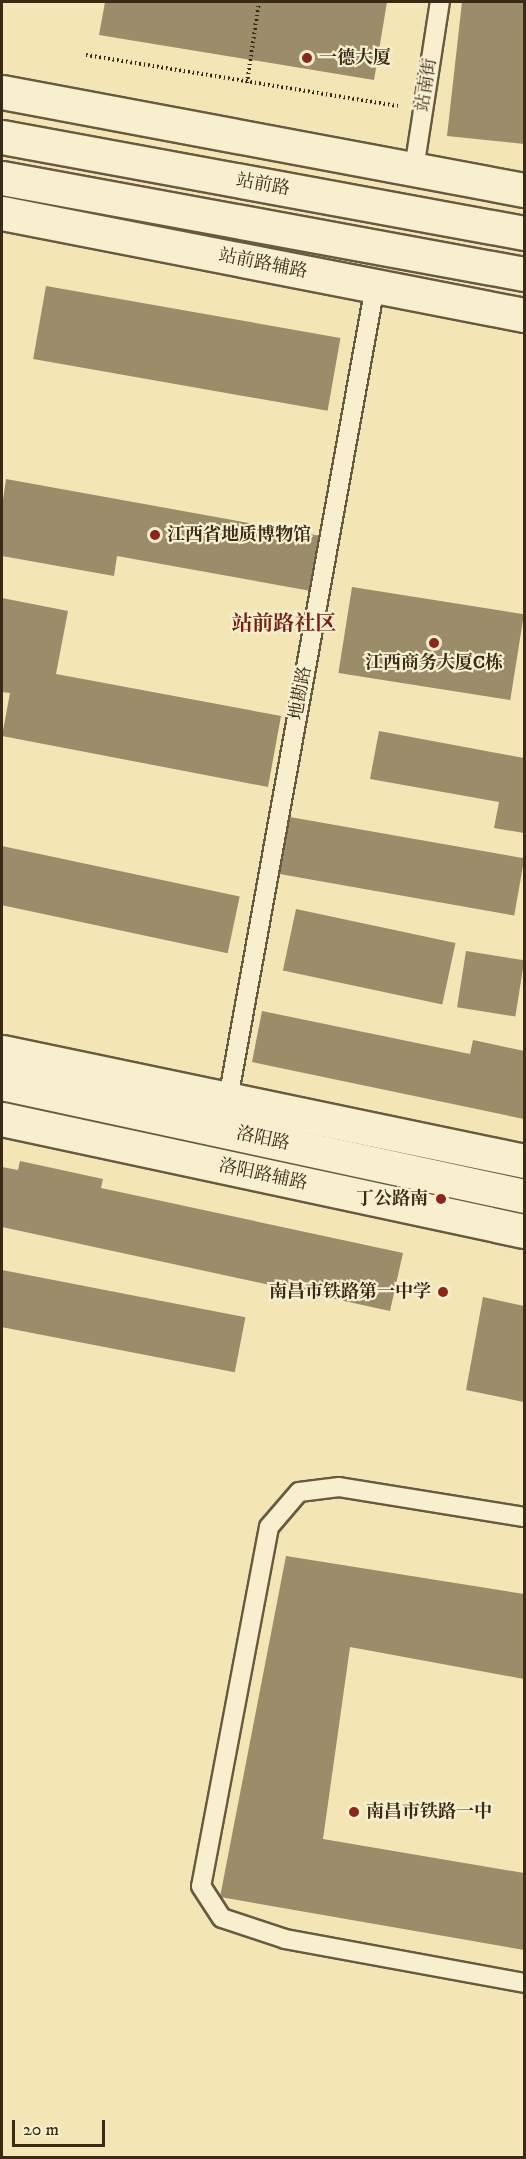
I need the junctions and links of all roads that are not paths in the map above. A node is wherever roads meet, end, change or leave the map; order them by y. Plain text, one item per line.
1 (440, 2) edge
2 (2, 92) edge
3 (2, 137) edge
4 (414, 169) junction
5 (2, 178) edge
6 (525, 190) edge
7 (2, 213) edge
8 (525, 232) edge
9 (525, 273) edge
10 (375, 286) junction
11 (525, 315) edge
12 (2, 1052) edge
13 (2, 1083) edge
14 (228, 1099) junction
15 (2, 1119) edge
16 (525, 1161) edge
17 (525, 1196) edge
18 (525, 1231) edge
19 (525, 1517) edge
20 (525, 1983) edge

1 - 4 lane, 站南街
2 - 4 street
3 - 8 street, 站前路
4 - 6 street
5 - 9 street
7 - 10 street, 站前路辅路
10 - 11 street, 站前路辅路
10 - 14 lane, 地勘路
12 - 14 street
13 - 17 street, 洛阳路
14 - 16 street
15 - 18 street, 洛阳路辅路
19 - 20 lane

